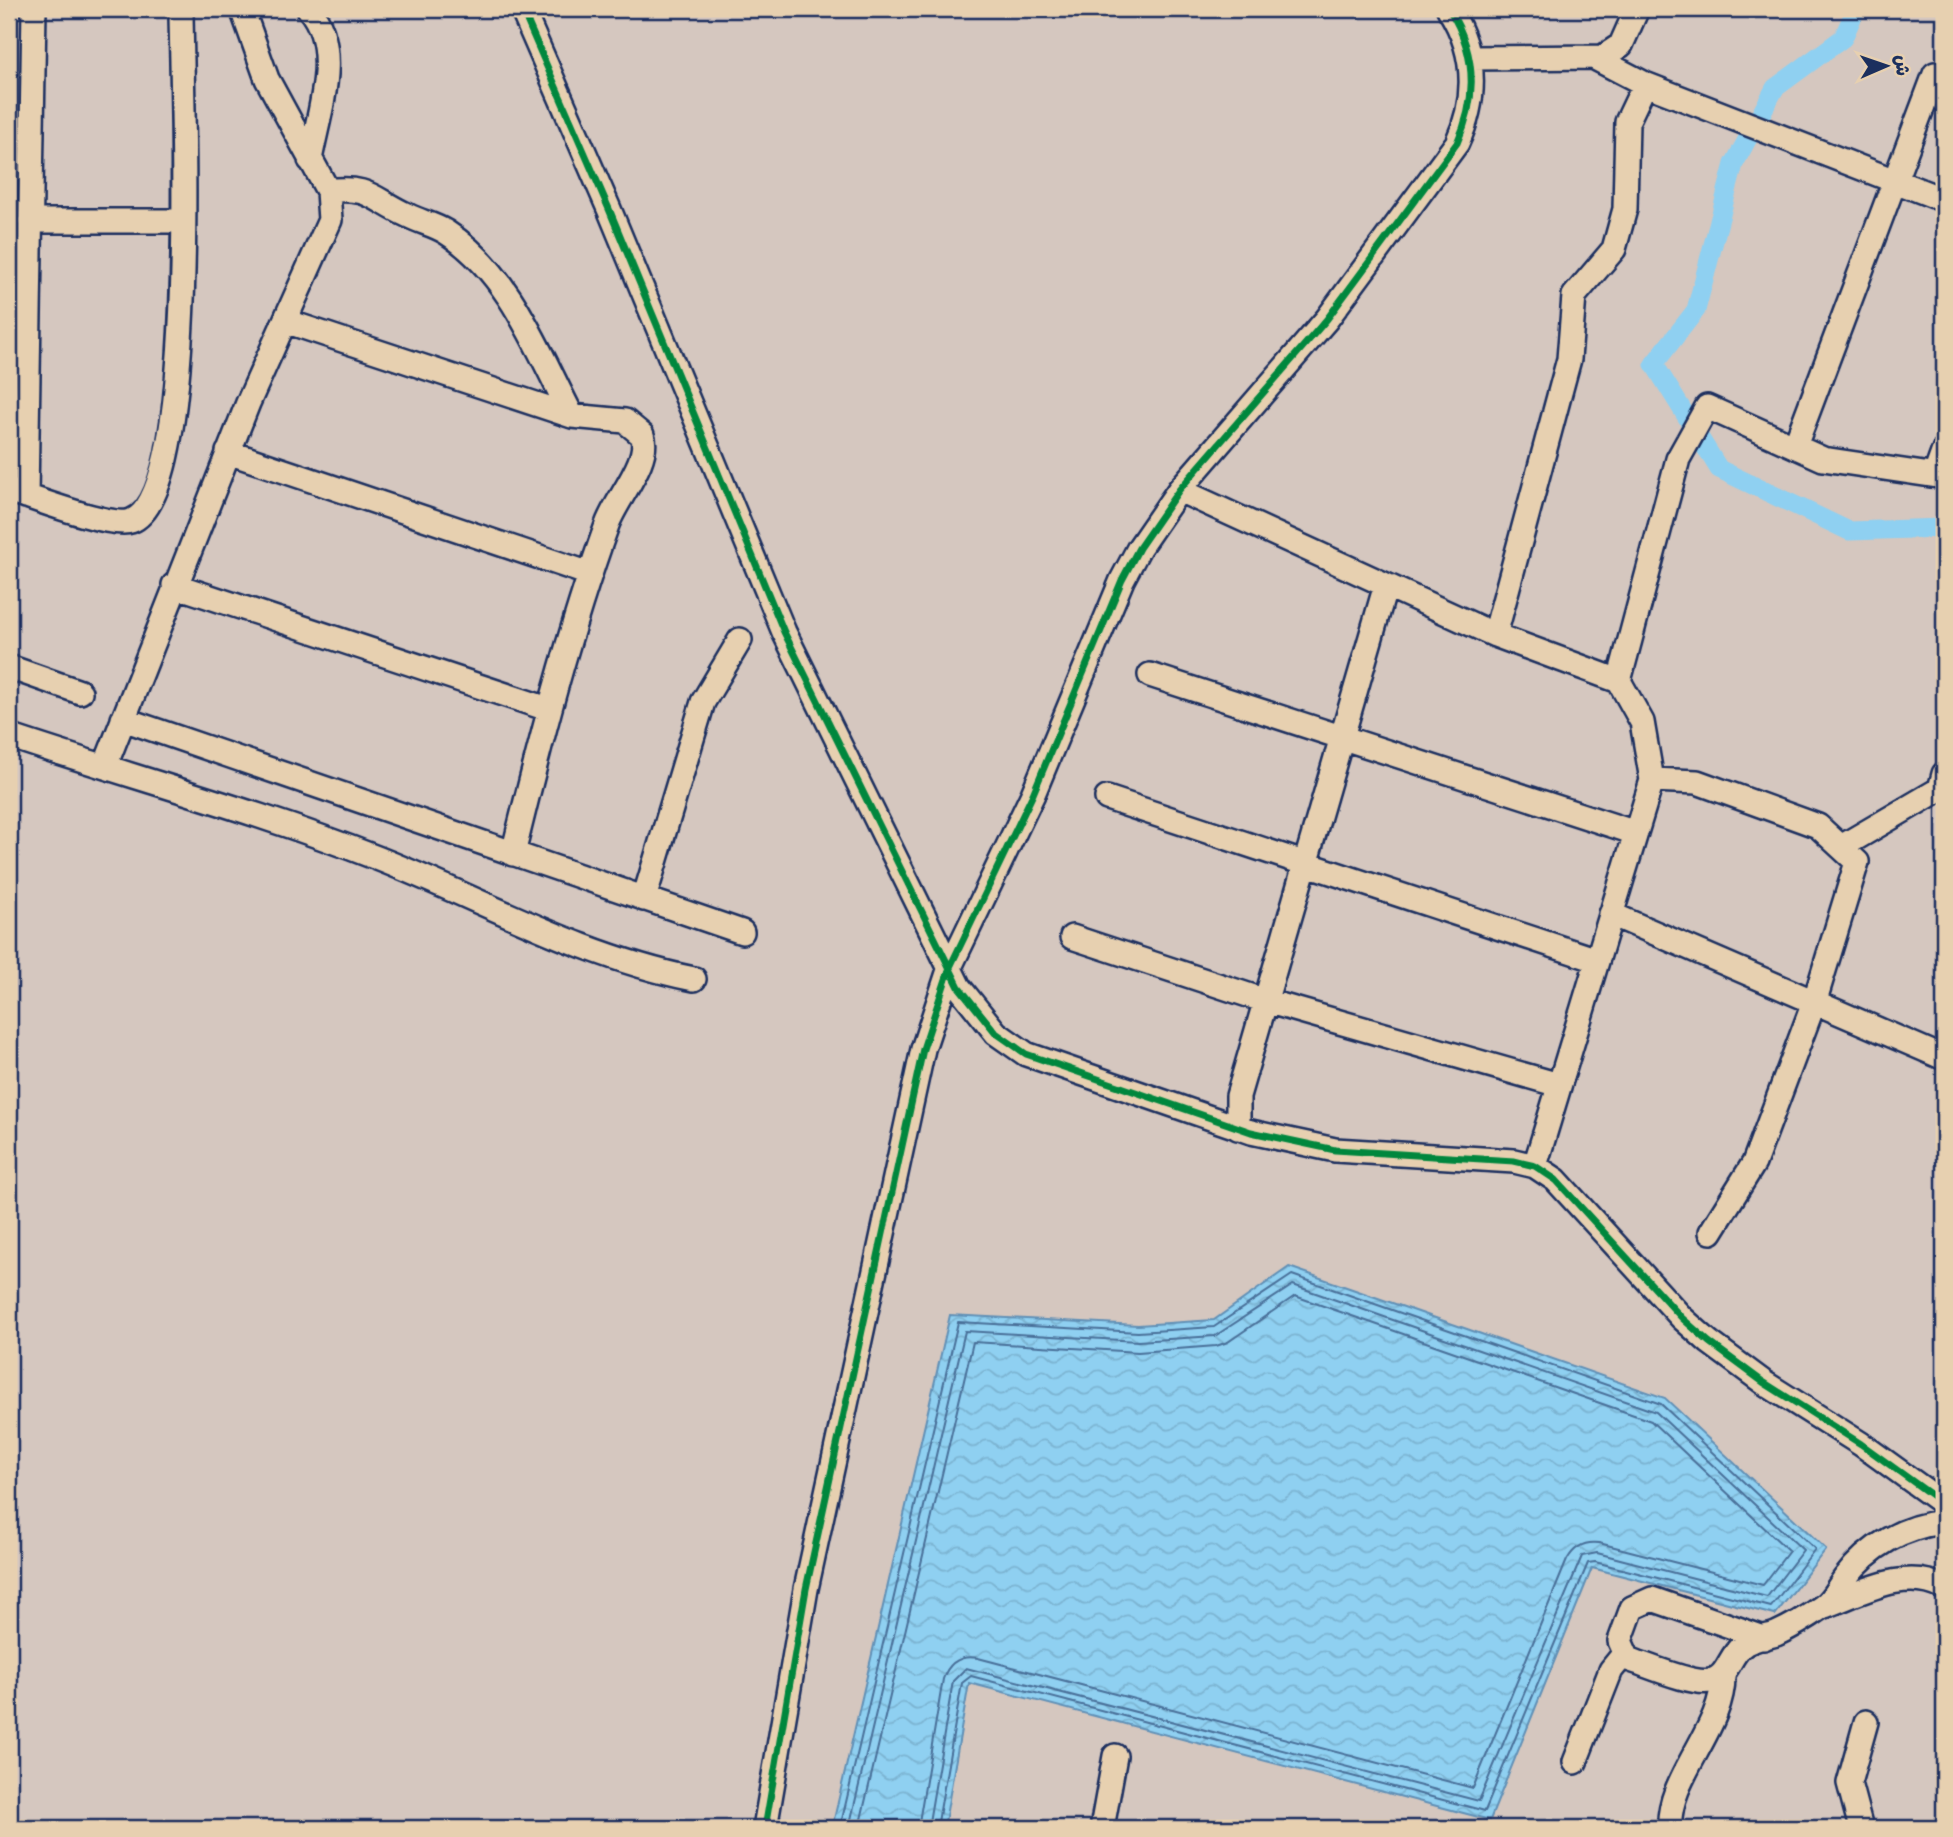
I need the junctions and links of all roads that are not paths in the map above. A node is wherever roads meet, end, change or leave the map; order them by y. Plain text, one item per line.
1 (34, 9) edge
2 (181, 9) edge
3 (242, 9) edge
4 (309, 9) edge
5 (522, 9) edge
6 (1450, 9) edge
7 (1637, 9) edge
8 (1470, 58) junction
9 (1597, 59) junction
10 (1935, 74) dead end
11 (1645, 84) junction
12 (310, 160) junction
13 (1894, 182) junction
14 (328, 191) junction
15 (1944, 200) edge
16 (30, 221) junction
17 (182, 221) junction
18 (285, 321) junction
19 (572, 416) junction
20 (1794, 446) junction
21 (1944, 450) edge
22 (228, 452) junction
23 (1939, 476) edge
24 (1179, 490) junction
25 (17, 493) edge
26 (590, 574) junction
27 (174, 585) junction
28 (1385, 585) junction
29 (1495, 635) junction
30 (740, 640) dead end
31 (9, 667) edge
32 (1150, 675) dead end
33 (1619, 681) junction
34 (80, 692) dead end
35 (548, 709) junction
36 (123, 719) junction
37 (9, 736) edge
38 (1342, 739) junction
39 (105, 766) junction
40 (1944, 774) edge
41 (1652, 780) junction
42 (1107, 798) dead end
43 (1636, 834) junction
44 (1841, 847) junction
45 (513, 853) junction
46 (1306, 862) junction
47 (644, 899) junction
48 (1611, 914) junction
49 (742, 932) dead end
50 (1072, 937) dead end
51 (1597, 960) junction
52 (950, 967) junction
53 (694, 979) dead end
54 (1815, 1000) junction
55 (1266, 1001) junction
56 (1944, 1058) edge
57 (1559, 1085) junction
58 (1238, 1128) junction
59 (1535, 1166) junction
60 (1711, 1232) dead end
61 (1944, 1504) edge
62 (1944, 1522) edge
63 (1944, 1588) edge
64 (1825, 1605) junction
65 (1763, 1638) junction
66 (1623, 1654) junction
67 (1723, 1674) junction
68 (1866, 1722) dead end
69 (1115, 1756) dead end
70 (1575, 1762) dead end
71 (765, 1828) edge
72 (1102, 1828) edge
73 (1670, 1828) edge
74 (1861, 1828) edge

1 - 16 street
2 - 17 street
3 - 12 street
4 - 12 street
5 - 52 street
6 - 8 street
7 - 9 street
8 - 9 street
8 - 24 street
9 - 11 street
10 - 13 street
11 - 13 street
11 - 29 street
12 - 14 street
13 - 15 street
13 - 20 street
14 - 18 street
14 - 19 street
16 - 17 street
16 - 25 street
17 - 25 street
18 - 19 street
18 - 22 street
19 - 26 street
20 - 23 street
20 - 33 street
21 - 23 street
22 - 26 street
22 - 27 street
24 - 28 street
24 - 52 street
26 - 35 street
27 - 35 street
27 - 36 street
28 - 29 street
28 - 38 street
29 - 33 street
30 - 47 street
31 - 34 street
32 - 38 street
33 - 41 street
35 - 45 street
36 - 39 street
36 - 45 street
37 - 39 street
38 - 43 street
38 - 46 street
39 - 53 street
40 - 44 street
41 - 43 street
41 - 44 street
42 - 46 street
43 - 48 street
44 - 54 street
45 - 47 street
46 - 51 street
46 - 55 street
47 - 49 street
48 - 51 street
48 - 54 street
50 - 55 street
51 - 57 street
52 - 58 street
52 - 71 street
54 - 56 street
54 - 60 street
55 - 57 street
55 - 58 street
57 - 59 street
58 - 59 street
59 - 61 street
62 - 64 street
63 - 64 street
64 - 65 street
65 - 66 street
65 - 67 street
66 - 67 street
66 - 70 street
67 - 73 street
68 - 74 street
69 - 72 street

